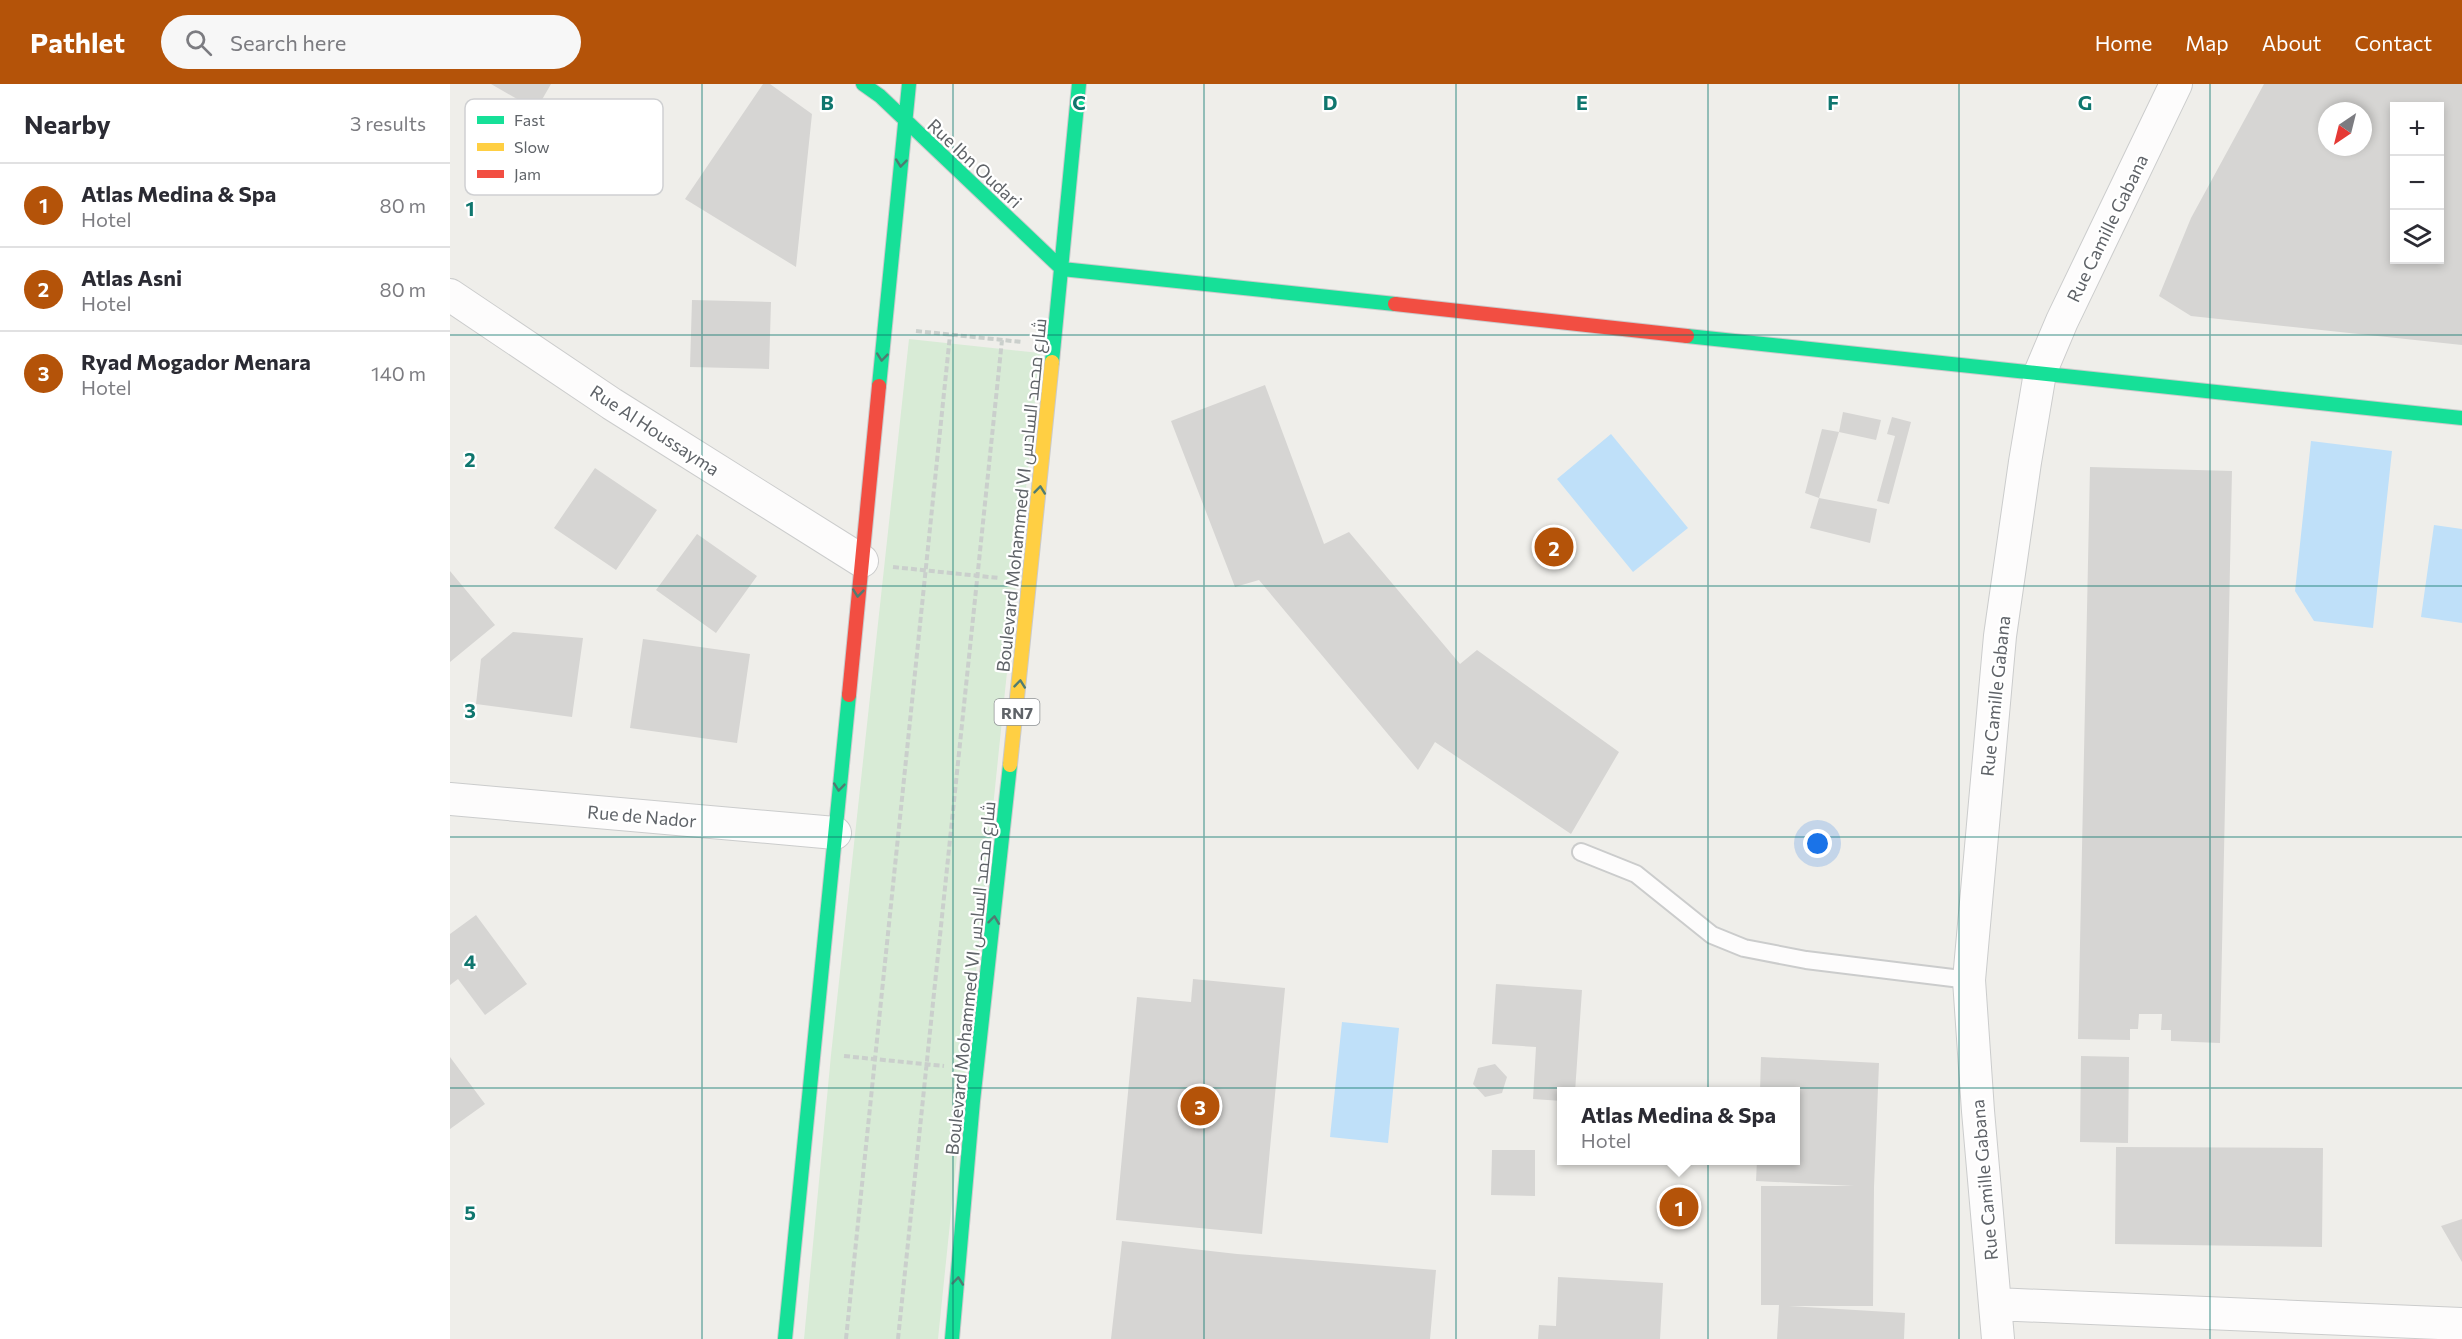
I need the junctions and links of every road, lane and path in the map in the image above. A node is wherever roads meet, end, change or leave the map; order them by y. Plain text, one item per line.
1 (863, 84) edge
2 (909, 84) edge
3 (1079, 84) edge
4 (2176, 84) edge
5 (905, 120) junction
6 (1062, 269) junction
7 (450, 295) edge
8 (909, 331) dead end
9 (950, 335) junction
10 (1002, 340) junction
11 (1031, 343) dead end
12 (2040, 373) junction
13 (2462, 418) edge
14 (873, 563) junction
15 (926, 571) junction
16 (977, 576) junction
17 (1006, 579) dead end
18 (450, 799) edge
19 (835, 833) junction
20 (1581, 852) dead end
21 (1969, 980) junction
22 (842, 1056) dead end
23 (875, 1059) junction
24 (927, 1064) junction
25 (951, 1066) dead end
26 (1995, 1304) junction
27 (2462, 1324) edge
28 (785, 1339) edge
29 (846, 1339) edge
30 (898, 1339) edge
31 (952, 1339) edge
32 (1998, 1339) edge

1 - 5 main road, Rue Ibn Oudari
2 - 5 main road
3 - 6 main road, Boulevard Mohammed VI شارع محمد السادس / RN7
4 - 12 street, Rue Camille Gabana
5 - 6 main road, Rue Ibn Oudari
5 -> 14 main road
6 - 12 main road
31 -> 6 main road, Boulevard Mohammed VI شارع محمد السادس / RN7
7 - 14 street, Rue Al Houssayma
8 - 9 path
9 - 10 path
9 - 15 path
10 - 11 path
10 - 16 path
12 - 13 main road
12 - 21 street, Rue Camille Gabana
14 - 15 path
14 -> 19 main road
15 - 16 path
15 - 23 path
16 - 17 path
16 - 24 path
18 - 19 street, Rue de Nador
19 - 28 main road
20 - 21 lane
21 - 26 street, Rue Camille Gabana
22 - 23 path
23 - 24 path
23 - 29 path
24 - 25 path
24 - 30 path
26 - 27 street
26 - 32 street, Rue Camille Gabana

